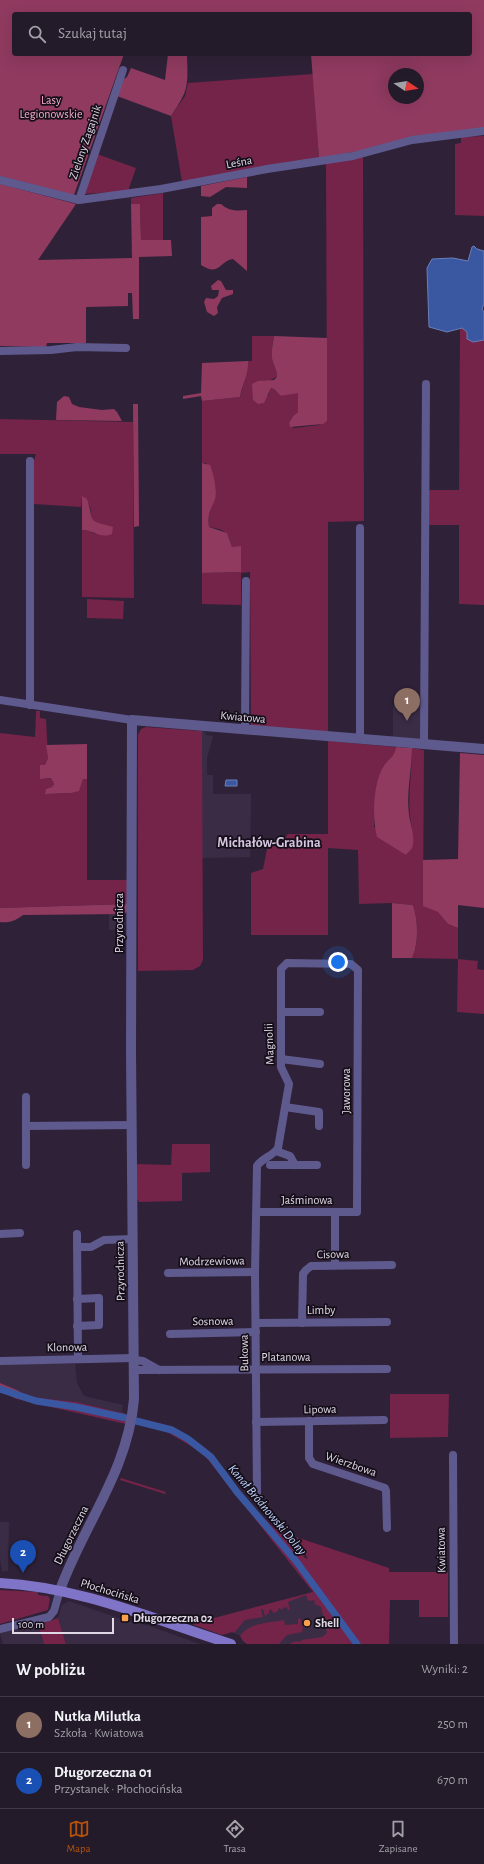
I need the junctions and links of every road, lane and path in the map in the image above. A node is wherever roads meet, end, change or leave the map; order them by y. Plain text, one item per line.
1 (123, 70) dead end
2 (484, 130) edge
3 (0, 180) edge
4 (79, 200) junction
5 (126, 348) dead end
6 (0, 351) edge
7 (426, 384) dead end
8 (30, 461) dead end
9 (360, 528) dead end
10 (246, 581) dead end
11 (0, 700) edge
12 (30, 705) junction
13 (132, 720) junction
14 (245, 730) junction
15 (360, 739) junction
16 (424, 744) junction
17 (484, 750) edge
18 (358, 970) joint
19 (280, 1012) junction
20 (320, 1012) dead end
21 (281, 1059) junction
22 (320, 1064) dead end
23 (26, 1097) dead end
24 (285, 1107) junction
25 (132, 1125) junction
26 (26, 1126) junction
27 (319, 1126) dead end
28 (276, 1151) junction
29 (26, 1165) dead end
30 (270, 1165) dead end
31 (295, 1165) junction
32 (317, 1165) dead end
33 (256, 1212) junction
34 (335, 1212) junction
35 (357, 1212) joint
36 (20, 1233) dead end
37 (0, 1234) edge
38 (77, 1234) dead end
39 (133, 1239) junction
40 (77, 1247) junction
41 (334, 1265) junction
42 (392, 1265) dead end
43 (255, 1272) junction
44 (168, 1273) dead end
45 (77, 1299) junction
46 (387, 1322) dead end
47 (256, 1323) junction
48 (302, 1323) junction
49 (77, 1326) junction
50 (256, 1332) junction
51 (170, 1334) dead end
52 (78, 1359) junction
53 (0, 1361) edge
54 (135, 1363) junction
55 (256, 1369) junction
56 (388, 1369) dead end
57 (132, 1416) joint
58 (384, 1420) dead end
59 (309, 1421) junction
60 (256, 1422) junction
61 (453, 1455) dead end
62 (257, 1493) dead end
63 (386, 1528) dead end
64 (0, 1583) edge
65 (60, 1590) junction
66 (4, 1628) edge
67 (231, 1644) edge
68 (454, 1644) edge

1 - 4 street, Zielony Zagajnik
2 - 4 street, Leśna
3 - 4 street, Leśna
5 - 6 street
7 - 16 street
8 - 12 street
9 - 15 street
10 - 14 street
11 - 12 street, Kwiatowa
12 - 13 street, Kwiatowa
13 - 14 street, Kwiatowa
13 - 25 street, Przyrodnicza
14 - 15 street, Kwiatowa
15 - 16 street, Kwiatowa
16 - 17 street, Kwiatowa
18 - 19 street, Magnolii
18 - 35 street, Jaworowa
19 - 20 street
19 - 21 street, Magnolii
21 - 22 street
21 - 24 street, Magnolii
23 - 26 street
24 - 27 street
24 - 28 street, Magnolii
25 - 26 street
25 - 39 street, Przyrodnicza
26 - 29 street
28 - 31 street
28 - 33 street
30 - 31 street
31 - 32 street
33 - 34 street, Jaśminowa
33 - 43 street, Bukowa
34 - 35 street, Jaśminowa
34 - 41 street
36 - 37 street
38 - 40 street
39 - 40 street
39 - 54 street, Przyrodnicza
40 - 45 street
41 - 42 street, Cisowa
41 - 48 street, Cisowa
43 - 44 street, Modrzewiowa
43 - 47 street, Bukowa
45 - 49 street
45 - 49 street
46 - 48 street, Limby
47 - 48 street, Limby
47 - 50 street, Bukowa
49 - 52 street
50 - 51 street, Sosnowa
50 - 55 street, Bukowa
52 - 53 street, Klonowa
52 - 54 street, Klonowa
54 - 55 street, Platanowa
54 - 57 street, Przyrodnicza
55 - 56 street, Platanowa
55 - 60 street, Bukowa
57 - 65 street, Długorzeczna
58 - 59 street, Lipowa
59 - 60 street, Lipowa
59 - 63 street, Wierzbowa
60 - 62 street, Bukowa
61 - 68 street, Kwiatowa
64 - 65 main road, Płochocińska
65 - 66 street, Długorzeczna
65 - 67 main road, Płochocińska

